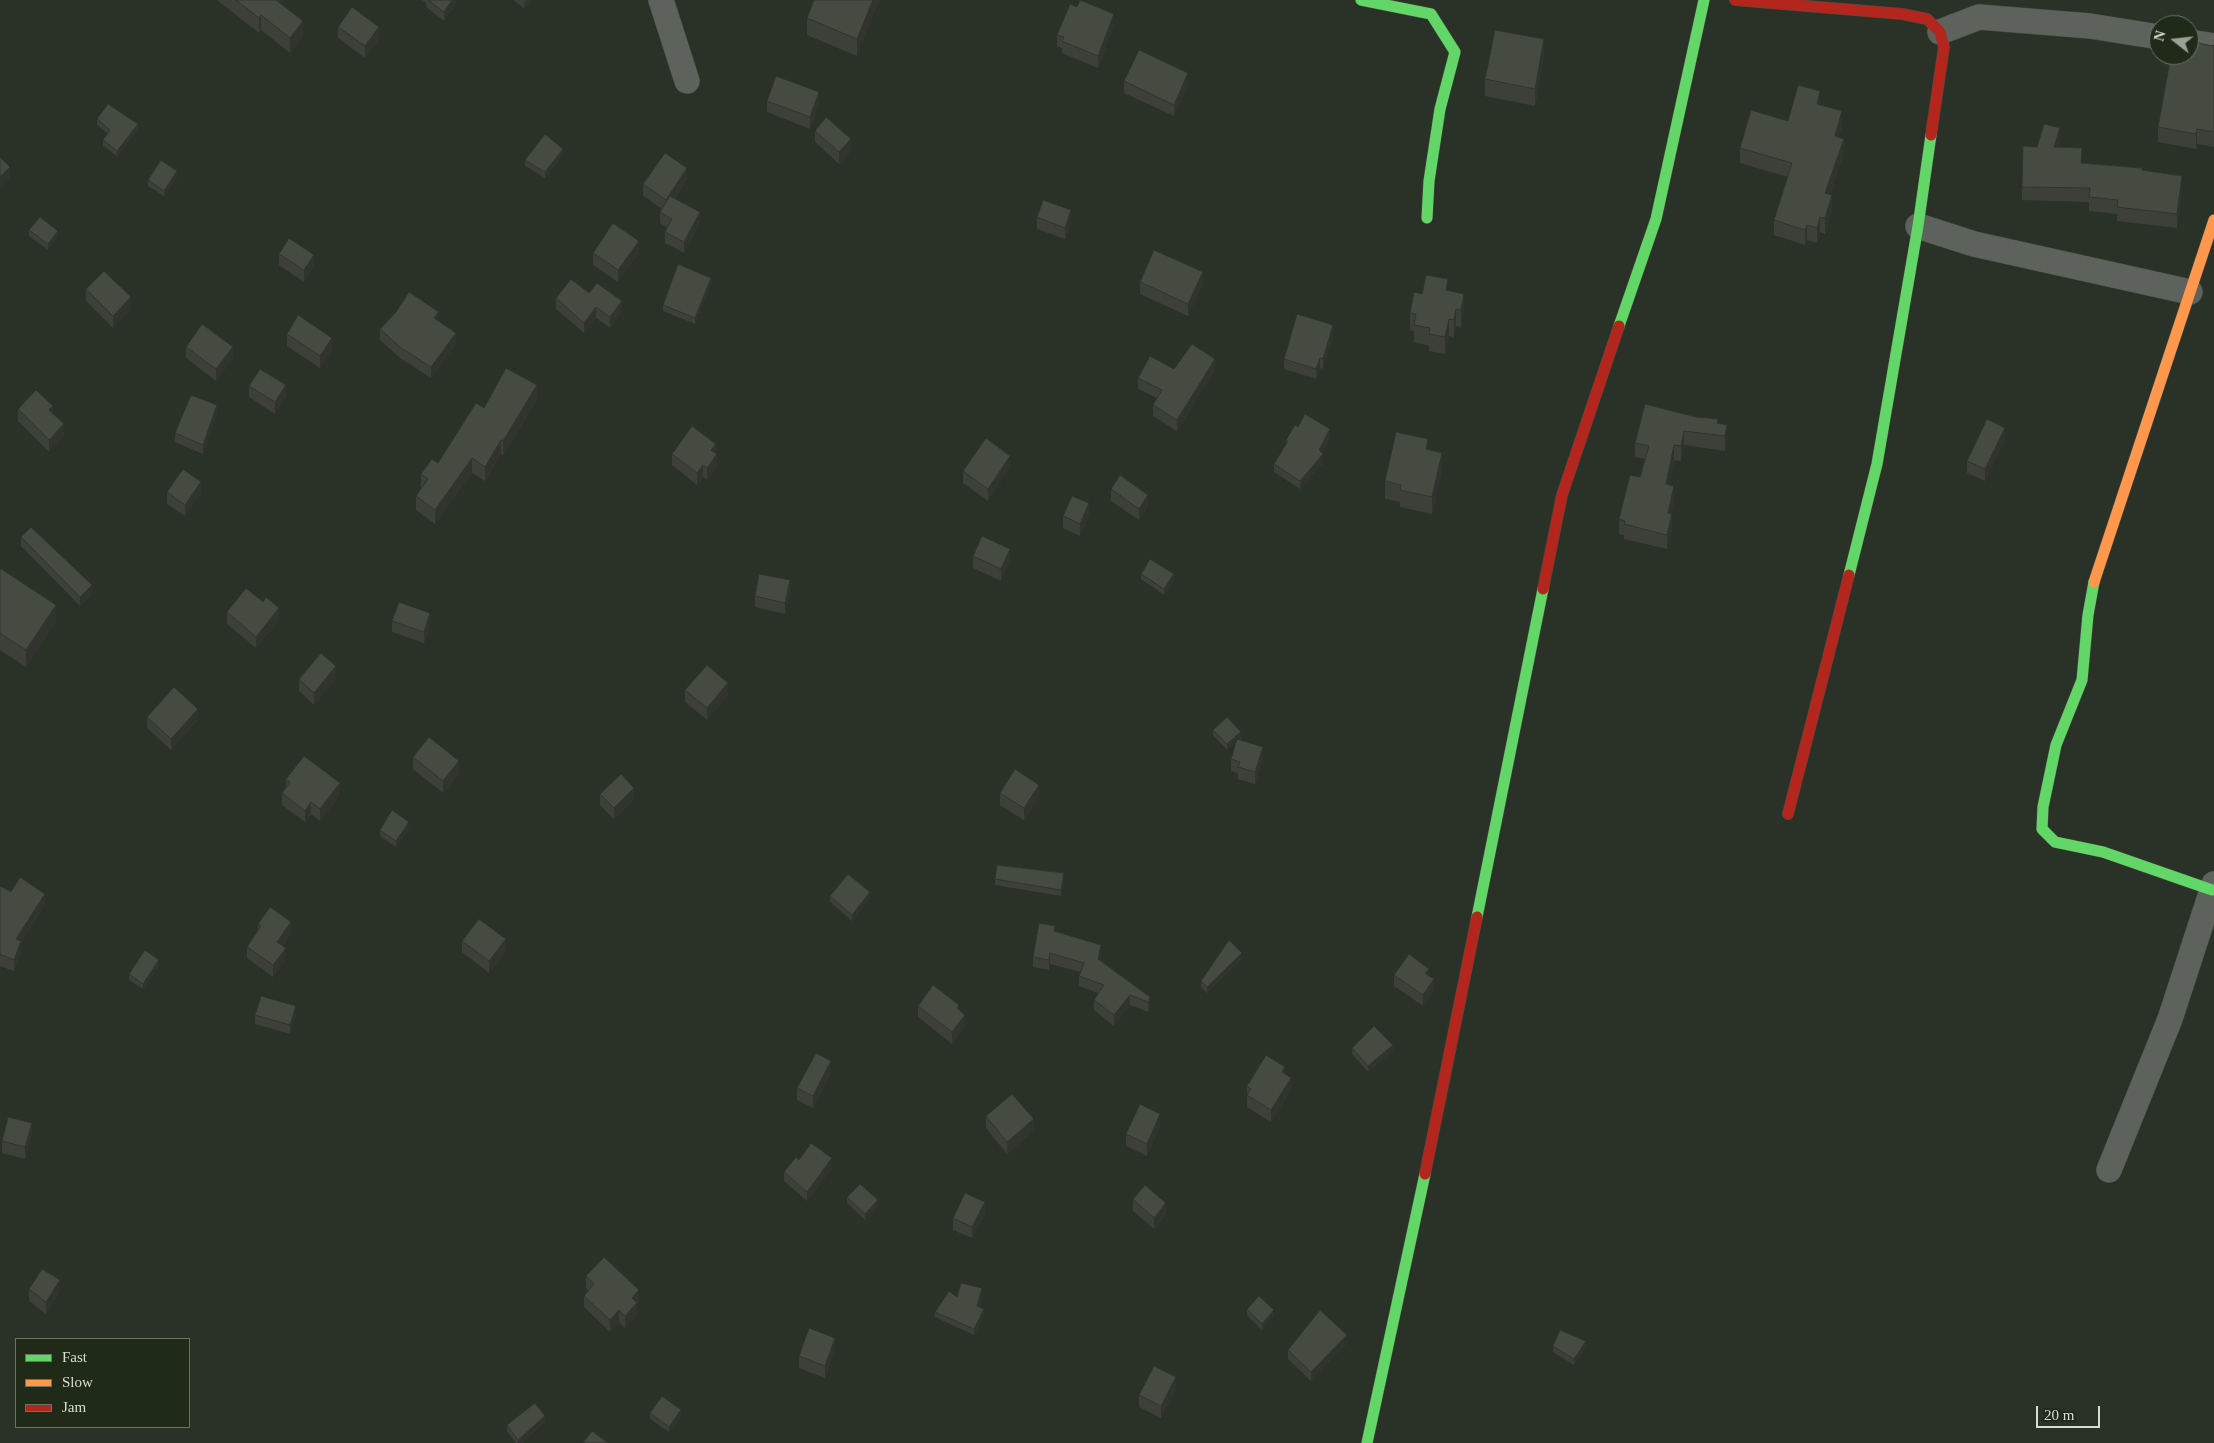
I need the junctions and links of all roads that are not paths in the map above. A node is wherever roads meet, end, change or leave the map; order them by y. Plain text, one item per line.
1 (661, 0) edge
2 (1361, 0) edge
3 (1704, 0) edge
4 (1735, 0) edge
5 (1940, 32) junction
6 (2149, 35) edge
7 (2199, 44) edge
8 (2214, 46) edge
9 (687, 81) dead end
10 (1427, 218) dead end
11 (2214, 220) edge
12 (1918, 226) junction
13 (2190, 292) junction
14 (1788, 814) dead end
15 (2213, 887) edge
16 (2110, 1170) dead end
17 (1367, 1443) edge

1 - 9 street
2 - 10 street
3 - 17 street
4 - 5 street
5 - 6 street
5 - 12 street
7 - 8 street
11 - 13 street
12 - 13 street
12 - 14 street
13 - 15 street
15 - 16 street

